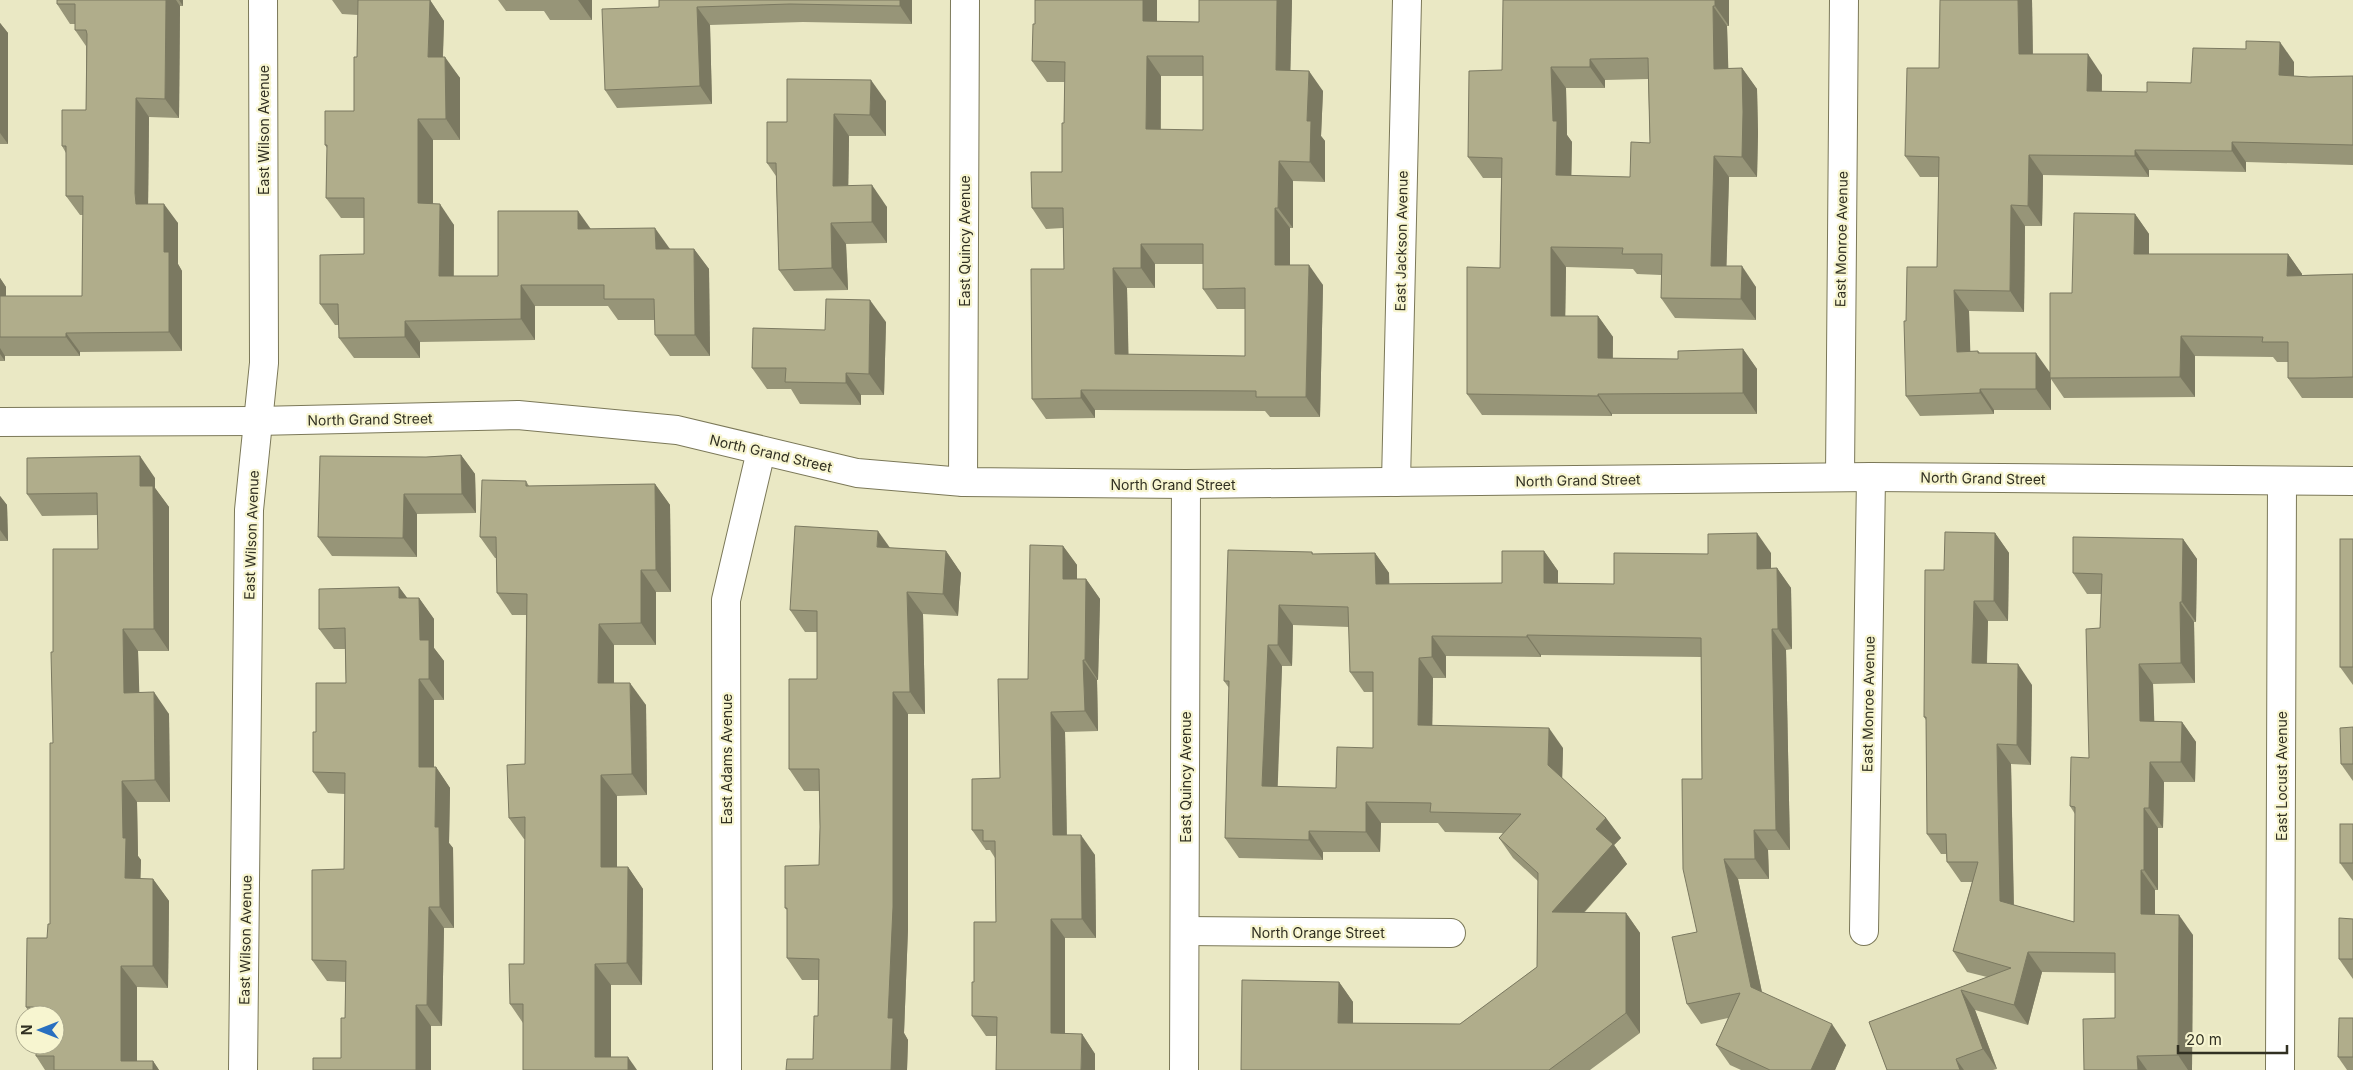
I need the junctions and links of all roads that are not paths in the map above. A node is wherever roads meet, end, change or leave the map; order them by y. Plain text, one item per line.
1 (263, 0) edge
2 (964, 0) edge
3 (1407, 0) edge
4 (1844, 0) edge
5 (257, 421) junction
6 (0, 422) edge
7 (761, 451) junction
8 (1840, 477) junction
9 (1871, 477) junction
10 (2282, 481) junction
11 (2353, 481) edge
12 (963, 482) junction
13 (1396, 482) junction
14 (1186, 484) junction
15 (1185, 931) junction
16 (1864, 931) dead end
17 (1451, 933) dead end
18 (243, 1070) edge
19 (727, 1070) edge
20 (1184, 1070) edge
21 (2280, 1070) edge

1 - 5 street, East Wilson Avenue
2 - 12 street, East Quincy Avenue
3 - 13 street, East Jackson Avenue
4 - 8 street, East Monroe Avenue
5 - 6 street, North Grand Street
5 - 7 street, North Grand Street
5 - 18 street, East Wilson Avenue
7 - 12 street, North Grand Street
7 - 19 street, East Adams Avenue
8 - 9 street, North Grand Street
8 - 13 street, North Grand Street
9 - 10 street, North Grand Street
9 - 16 street, East Monroe Avenue
10 - 11 street, North Grand Street
10 - 21 street, East Locust Avenue
12 - 14 street, North Grand Street
13 - 14 street, North Grand Street
14 - 15 street, East Quincy Avenue
15 - 17 street, North Orange Street
15 - 20 street, East Quincy Avenue

